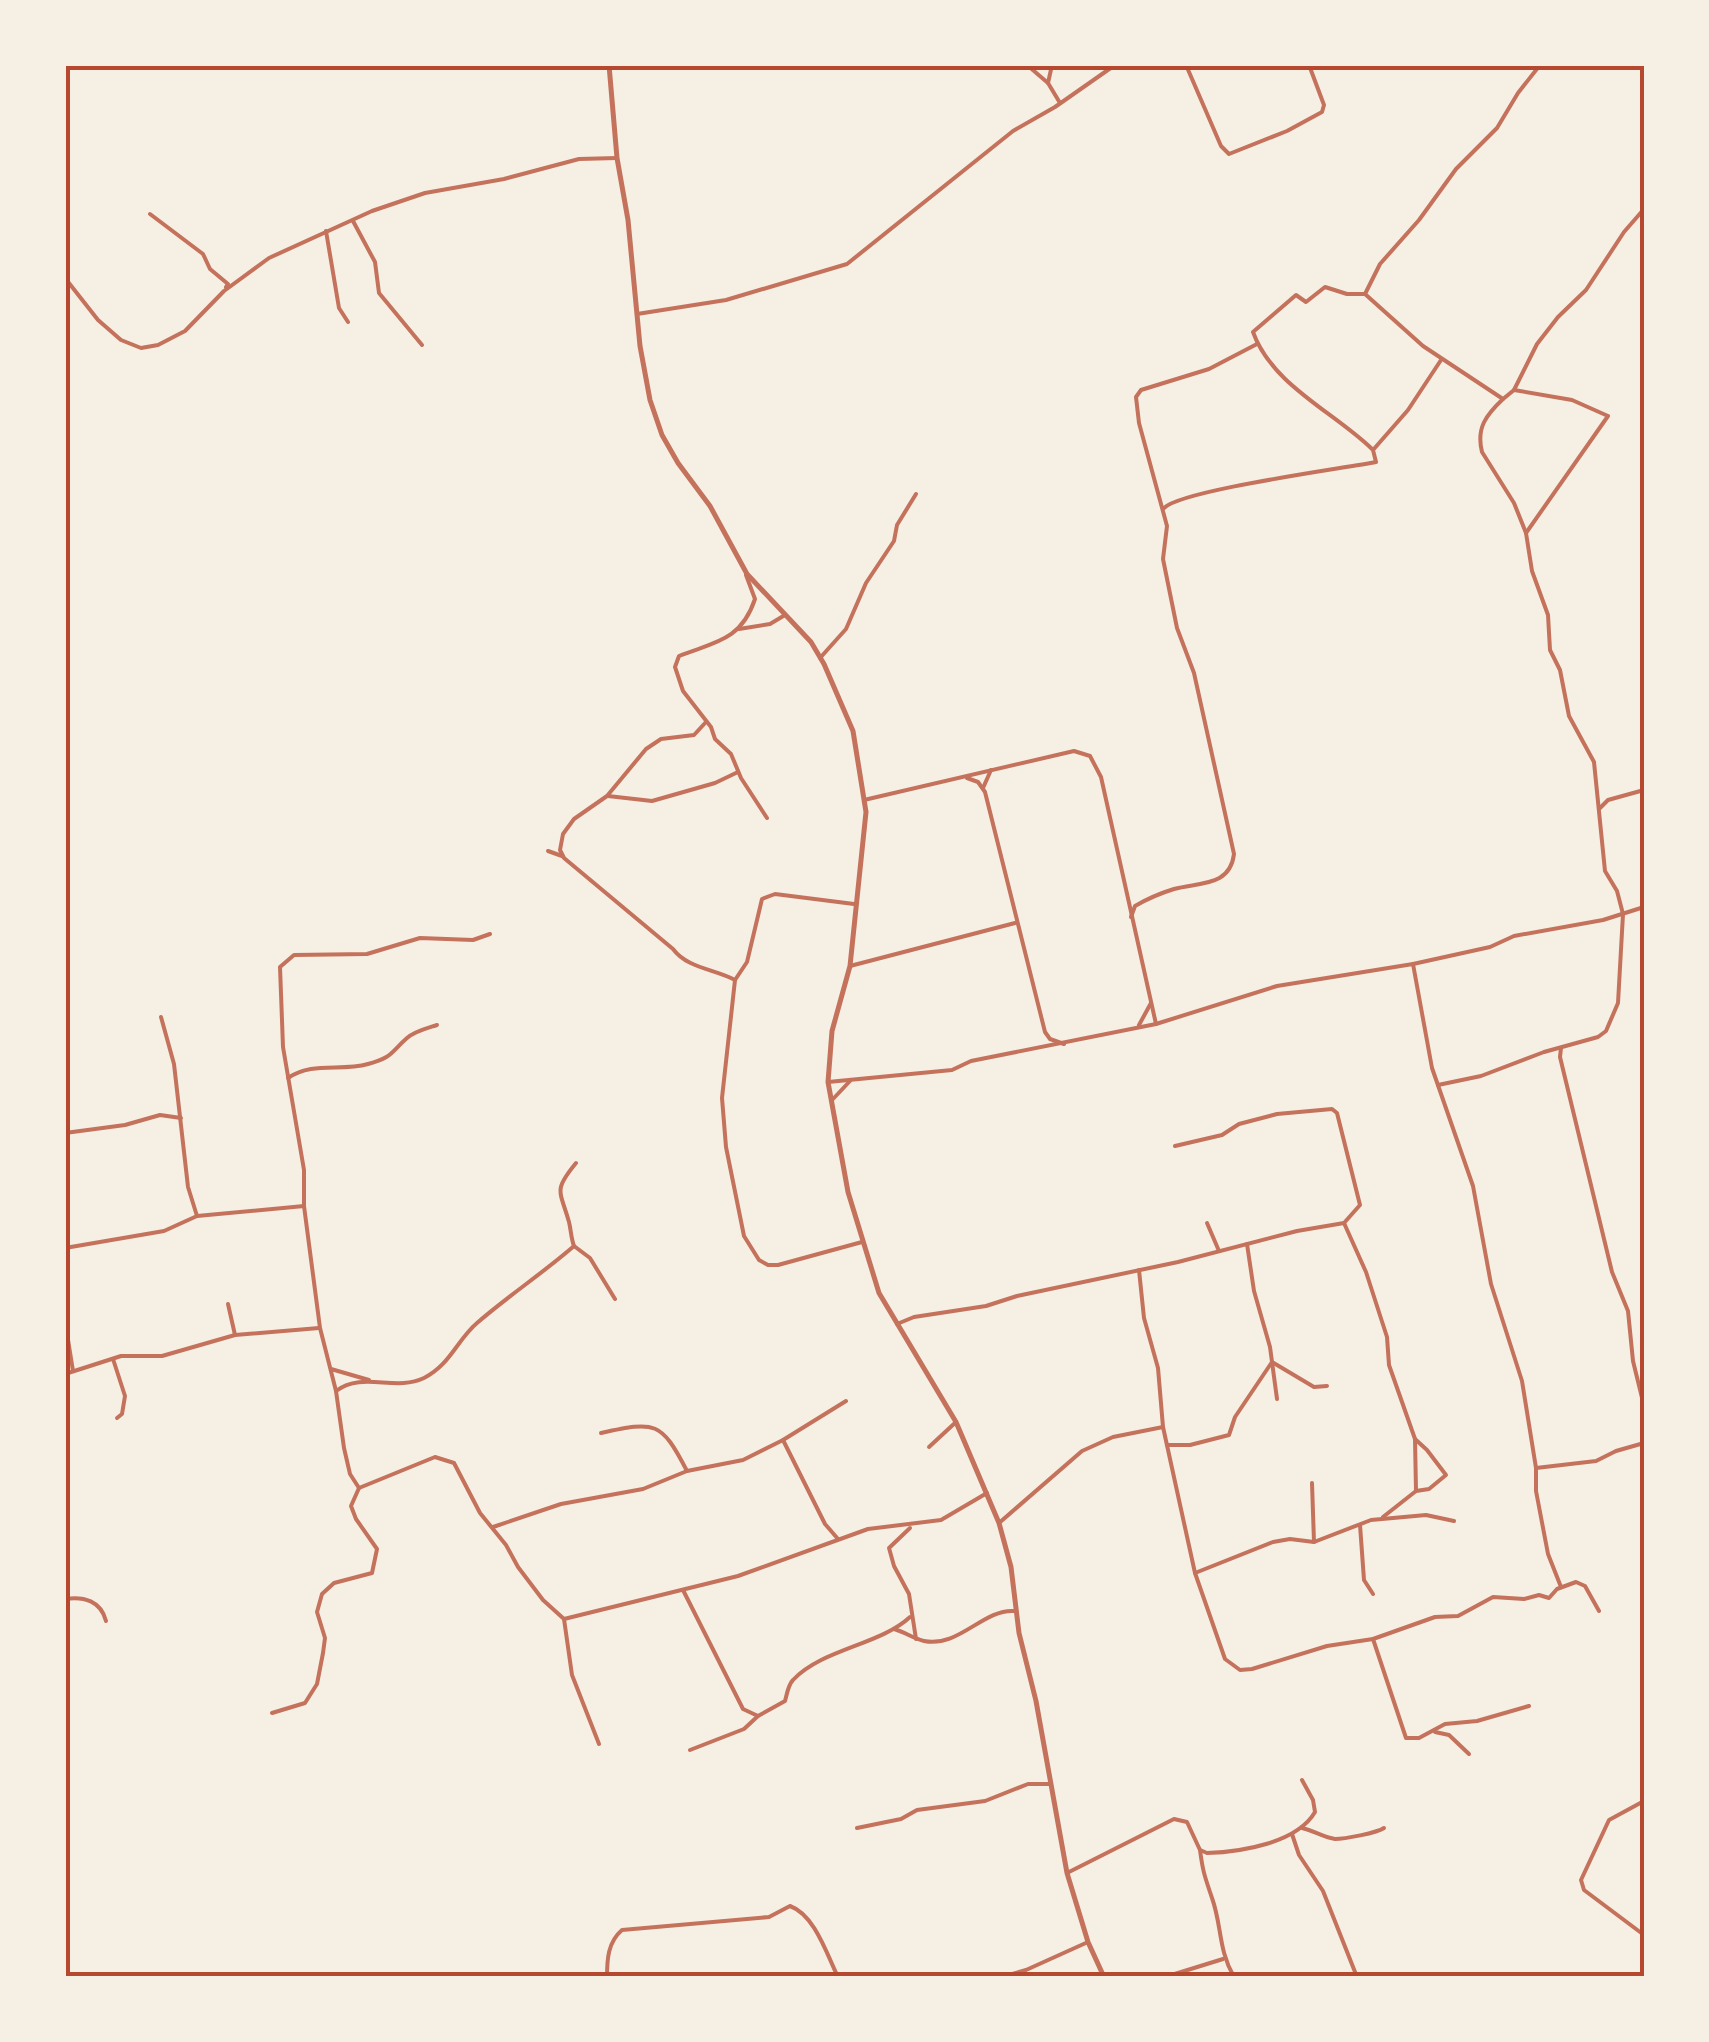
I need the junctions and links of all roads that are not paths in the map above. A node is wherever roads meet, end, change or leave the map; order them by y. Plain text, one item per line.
1 (610, 65) edge
2 (1027, 65) edge
3 (1052, 65) edge
4 (1115, 65) edge
5 (1186, 65) edge
6 (1309, 65) edge
7 (1540, 65) edge
8 (1048, 84) junction
9 (1060, 104) junction
10 (617, 158) junction
11 (1644, 208) edge
12 (150, 214) dead end
13 (354, 221) junction
14 (326, 231) junction
15 (65, 278) edge
16 (224, 291) junction
17 (1365, 294) junction
18 (637, 314) junction
19 (348, 322) dead end
20 (422, 344) dead end
21 (1257, 344) junction
22 (1441, 360) junction
23 (1514, 390) junction
24 (1504, 399) junction
25 (1373, 450) junction
26 (916, 494) dead end
27 (1163, 509) junction
28 (1526, 533) junction
29 (740, 561) junction
30 (785, 615) junction
31 (739, 628) junction
32 (820, 658) junction
33 (706, 722) junction
34 (991, 770) junction
35 (738, 772) junction
36 (962, 778) junction
37 (984, 788) junction
38 (1644, 790) edge
39 (607, 796) junction
40 (863, 801) junction
41 (1600, 808) junction
42 (767, 818) dead end
43 (548, 851) dead end
44 (564, 858) junction
45 (858, 904) junction
46 (1644, 907) edge
47 (1623, 914) junction
48 (1131, 917) junction
49 (1015, 923) junction
50 (490, 934) dead end
51 (1414, 964) junction
52 (850, 966) junction
53 (735, 980) junction
54 (1151, 1004) junction
55 (161, 1017) dead end
56 (1156, 1024) junction
57 (438, 1025) dead end
58 (1135, 1028) junction
59 (1064, 1045) junction
60 (1561, 1048) junction
61 (288, 1078) junction
62 (850, 1080) junction
63 (828, 1082) junction
64 (1438, 1085) junction
65 (832, 1100) junction
66 (181, 1118) junction
67 (65, 1133) edge
68 (1175, 1146) dead end
69 (576, 1162) dead end
70 (304, 1206) junction
71 (197, 1216) junction
72 (1208, 1222) dead end
73 (1344, 1224) junction
74 (862, 1242) junction
75 (1247, 1244) junction
76 (574, 1246) junction
77 (65, 1248) edge
78 (1219, 1251) junction
79 (1139, 1270) junction
80 (614, 1299) dead end
81 (228, 1304) dead end
82 (65, 1321) edge
83 (897, 1324) junction
84 (320, 1328) junction
85 (236, 1335) junction
86 (113, 1359) junction
87 (1272, 1362) junction
88 (332, 1369) junction
89 (74, 1371) junction
90 (65, 1374) edge
91 (369, 1380) junction
92 (1326, 1386) dead end
93 (336, 1390) junction
94 (1277, 1399) dead end
95 (846, 1401) dead end
96 (1644, 1406) edge
97 (117, 1418) dead end
98 (956, 1422) junction
99 (1163, 1427) junction
100 (601, 1433) dead end
101 (1415, 1439) junction
102 (784, 1440) junction
103 (1644, 1444) edge
104 (1167, 1445) junction
105 (930, 1448) dead end
106 (1536, 1468) junction
107 (687, 1472) junction
108 (1312, 1483) dead end
109 (358, 1488) junction
110 (988, 1492) junction
111 (1416, 1492) junction
112 (1383, 1518) junction
113 (1454, 1521) dead end
114 (999, 1523) junction
115 (1360, 1525) junction
116 (913, 1526) junction
117 (492, 1528) junction
118 (838, 1539) junction
119 (1314, 1542) junction
120 (1196, 1573) junction
121 (1560, 1588) junction
122 (684, 1590) junction
123 (1373, 1594) dead end
124 (65, 1599) edge
125 (1017, 1611) junction
126 (1599, 1611) dead end
127 (910, 1617) junction
128 (564, 1619) junction
129 (106, 1621) dead end
130 (894, 1629) junction
131 (916, 1639) junction
132 (1373, 1639) junction
133 (1529, 1706) dead end
134 (272, 1714) dead end
135 (758, 1716) junction
136 (1434, 1732) junction
137 (599, 1744) dead end
138 (690, 1750) dead end
139 (1468, 1754) dead end
140 (1302, 1780) dead end
141 (1051, 1784) junction
142 (1644, 1801) edge
143 (857, 1828) dead end
144 (1302, 1828) junction
145 (1384, 1828) dead end
146 (1292, 1834) junction
147 (1200, 1850) junction
148 (1067, 1874) junction
149 (1644, 1934) edge
150 (1088, 1942) junction
151 (1223, 1959) junction
152 (1026, 1974) edge
153 (607, 1977) edge
154 (838, 1977) edge
155 (1002, 1977) edge
156 (1104, 1977) edge
157 (1164, 1977) edge
158 (1234, 1977) edge
159 (1357, 1977) edge

1 - 10 street
2 - 8 street
3 - 8 street
4 - 9 street
5 - 6 street
7 - 17 street
8 - 9 street
9 - 18 street
10 - 13 street
10 - 18 street
11 - 23 street
12 - 16 street
13 - 14 street
13 - 20 street
14 - 16 street
14 - 19 street
15 - 16 street
17 - 21 street
17 - 22 street
18 - 29 street
21 - 25 street
21 - 27 street
22 - 24 street
22 - 25 street
23 - 24 street
23 - 28 street
24 - 28 street
25 - 27 street
26 - 32 street
27 - 48 street
28 - 41 street
29 - 30 street
29 - 31 street
30 - 31 street
30 - 32 street
31 - 33 street
32 - 40 street
33 - 35 street
33 - 39 street
34 - 36 street
34 - 37 street
34 - 48 street
35 - 39 street
35 - 42 street
36 - 37 street
36 - 40 street
37 - 49 street
38 - 41 street
39 - 44 street
40 - 45 street
41 - 47 street
43 - 44 street
44 - 53 street
45 - 52 street
45 - 53 street
46 - 47 street
47 - 51 street
47 - 60 street
48 - 54 street
49 - 52 street
49 - 59 street
50 - 61 street
51 - 56 street
51 - 64 street
52 - 63 street
53 - 74 street
54 - 56 street
54 - 58 street
55 - 66 street
56 - 58 street
57 - 61 street
58 - 59 street
59 - 62 street
60 - 64 street
60 - 96 street
61 - 70 street
62 - 63 street
62 - 65 street
63 - 65 street
64 - 106 street
65 - 74 street
66 - 67 street
66 - 71 street
68 - 73 street
69 - 76 street
70 - 71 street
70 - 84 street
71 - 77 street
72 - 78 street
73 - 75 street
73 - 101 street
74 - 83 street
75 - 78 street
75 - 87 street
76 - 80 street
76 - 91 street
78 - 79 street
79 - 83 street
79 - 99 street
81 - 85 street
82 - 89 street
83 - 98 street
84 - 85 street
84 - 88 street
85 - 86 street
86 - 89 street
86 - 97 street
87 - 92 street
87 - 94 street
87 - 104 street
88 - 91 street
88 - 93 street
89 - 90 street
91 - 93 street
93 - 109 street
95 - 102 street
98 - 105 street
98 - 110 street
99 - 104 street
99 - 114 street
100 - 107 street
101 - 111 street
101 - 111 street
102 - 107 street
102 - 118 street
103 - 106 street
104 - 120 street
106 - 121 street
107 - 117 street
108 - 119 street
109 - 117 street
109 - 134 street
110 - 114 street
110 - 116 street
111 - 112 street
112 - 113 street
112 - 115 street
114 - 125 street
115 - 119 street
115 - 123 street
116 - 118 street
116 - 127 street
117 - 128 street
118 - 122 street
119 - 120 street
120 - 132 street
121 - 126 street
121 - 132 street
122 - 128 street
122 - 135 street
124 - 129 street
125 - 131 street
125 - 141 street
127 - 130 street
127 - 131 street
128 - 137 street
130 - 131 street
130 - 135 street
132 - 136 street
133 - 136 street
135 - 138 street
136 - 139 street
140 - 144 street
141 - 143 street
141 - 148 street
142 - 149 street
144 - 145 street
144 - 146 street
146 - 147 street
146 - 159 street
147 - 148 street
147 - 151 street
148 - 150 street
150 - 152 street
150 - 156 street
151 - 157 street
151 - 158 street
152 - 155 street
153 - 154 street

